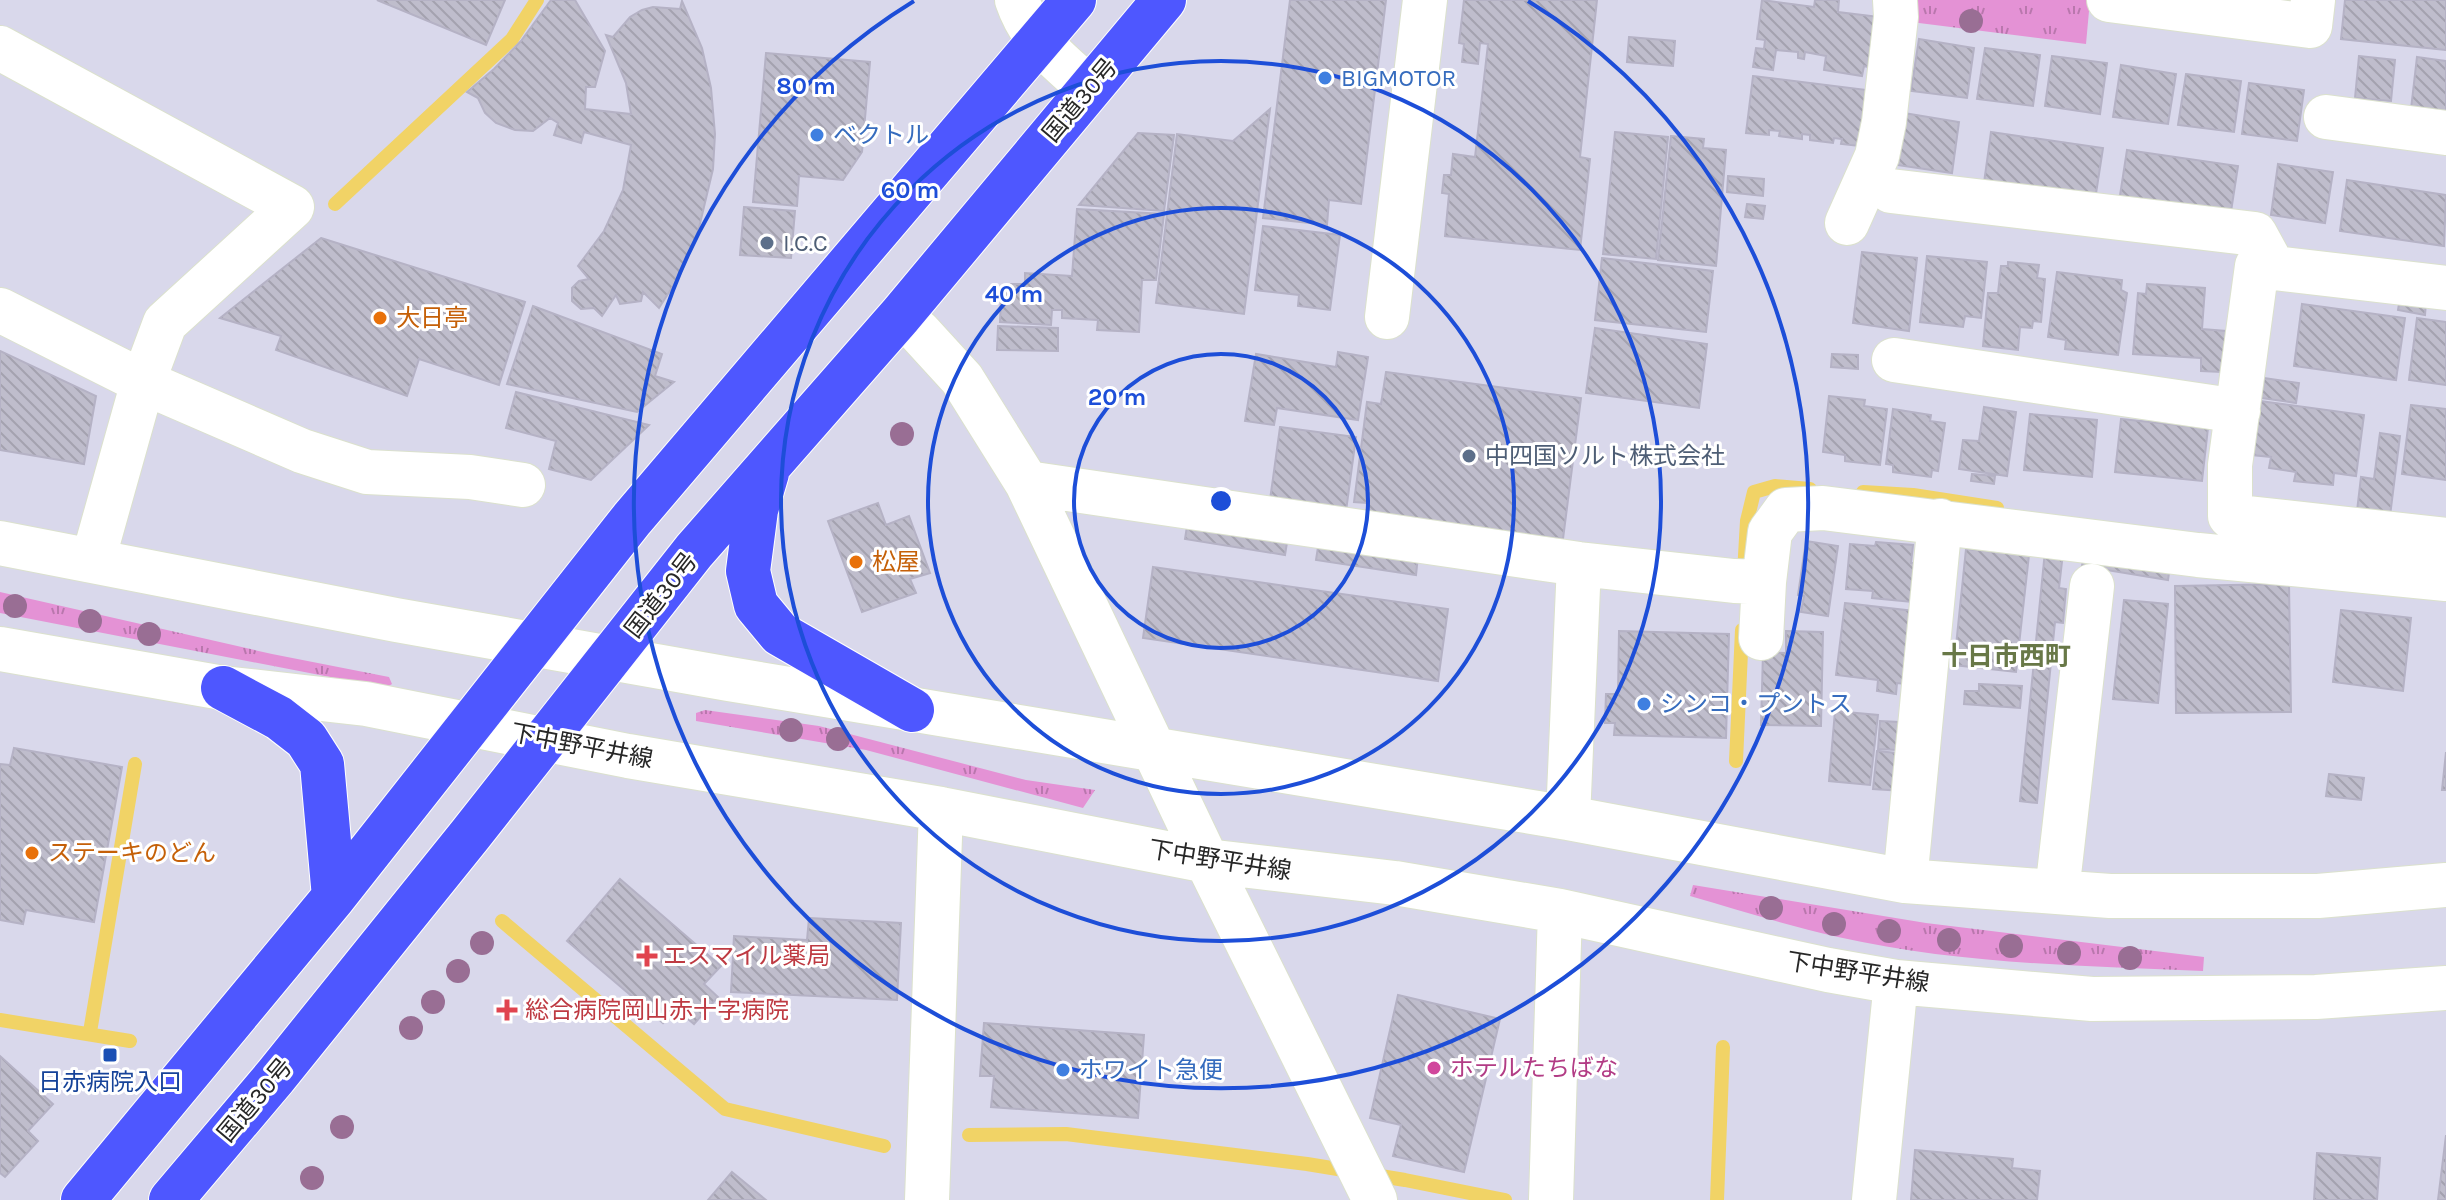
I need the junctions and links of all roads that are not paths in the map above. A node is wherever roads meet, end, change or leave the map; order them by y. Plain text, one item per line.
1 (1017, 0) edge
2 (1074, 0) edge
3 (1164, 0) edge
4 (1425, 0) edge
5 (1895, 0) edge
6 (2109, 0) edge
7 (2313, 0) edge
8 (1038, 42) junction
9 (0, 48) edge
10 (1089, 88) junction
11 (2326, 117) dead end
12 (2446, 133) edge
13 (1891, 191) dead end
14 (1847, 223) dead end
15 (2273, 267) junction
16 (2446, 288) edge
17 (0, 310) edge
18 (900, 316) junction
19 (1387, 317) dead end
20 (1894, 360) dead end
21 (143, 382) junction
22 (2238, 411) junction
23 (770, 463) junction
24 (1027, 483) junction
25 (523, 485) dead end
26 (1940, 521) junction
27 (2446, 540) edge
28 (0, 543) edge
29 (93, 560) junction
30 (1579, 564) junction
31 (2446, 579) edge
32 (1750, 582) junction
33 (2092, 586) dead end
34 (1761, 638) dead end
35 (534, 644) junction
36 (0, 649) edge
37 (611, 658) junction
38 (223, 688) junction
39 (912, 710) junction
40 (471, 725) junction
41 (547, 739) junction
42 (1156, 752) junction
43 (941, 809) junction
44 (1568, 818) junction
45 (1207, 861) junction
46 (1905, 881) junction
47 (2446, 885) edge
48 (2057, 892) junction
49 (334, 897) junction
50 (1560, 911) junction
51 (1896, 982) junction
52 (2446, 988) edge
53 (1366, 1182) edge
54 (1551, 1199) edge
55 (83, 1200) edge
56 (171, 1200) edge
57 (927, 1200) edge
58 (1874, 1200) edge

1 - 8 street
2 - 8 highway
3 - 10 highway, 国道30号
4 - 19 street
5 - 14 street
6 - 7 street
8 - 10 street
8 - 35 highway
9 - 21 street
10 - 18 highway, 国道30号
11 - 12 street
13 - 15 street
15 - 16 street
15 - 22 street
17 - 21 street
18 - 23 highway, 国道30号
18 - 24 street
20 - 22 street
21 - 25 street
21 - 29 street
22 - 27 street
23 - 37 highway, 国道30号
23 - 39 highway
24 - 30 street
24 - 42 street
26 - 31 street
26 - 32 street
26 - 46 street
28 - 29 street
29 - 35 street
30 - 32 street
30 - 44 street
32 - 34 street
33 - 48 street
35 - 37 street
35 - 40 highway
36 - 38 street, 下中野平井線
37 - 39 street
37 - 41 highway, 国道30号
38 - 40 street, 下中野平井線
38 - 49 highway
39 - 42 street
40 - 41 street, 下中野平井線
40 - 49 highway
41 - 43 street, 下中野平井線
41 - 56 highway, 国道30号
42 - 44 street
42 - 45 street
43 - 45 street, 下中野平井線
43 - 57 street
44 - 46 street
45 - 50 street, 下中野平井線
45 - 53 street
46 - 48 street
47 - 48 street
49 - 55 highway
50 - 51 street, 下中野平井線
50 - 54 street
51 - 52 street, 下中野平井線
51 - 58 street

